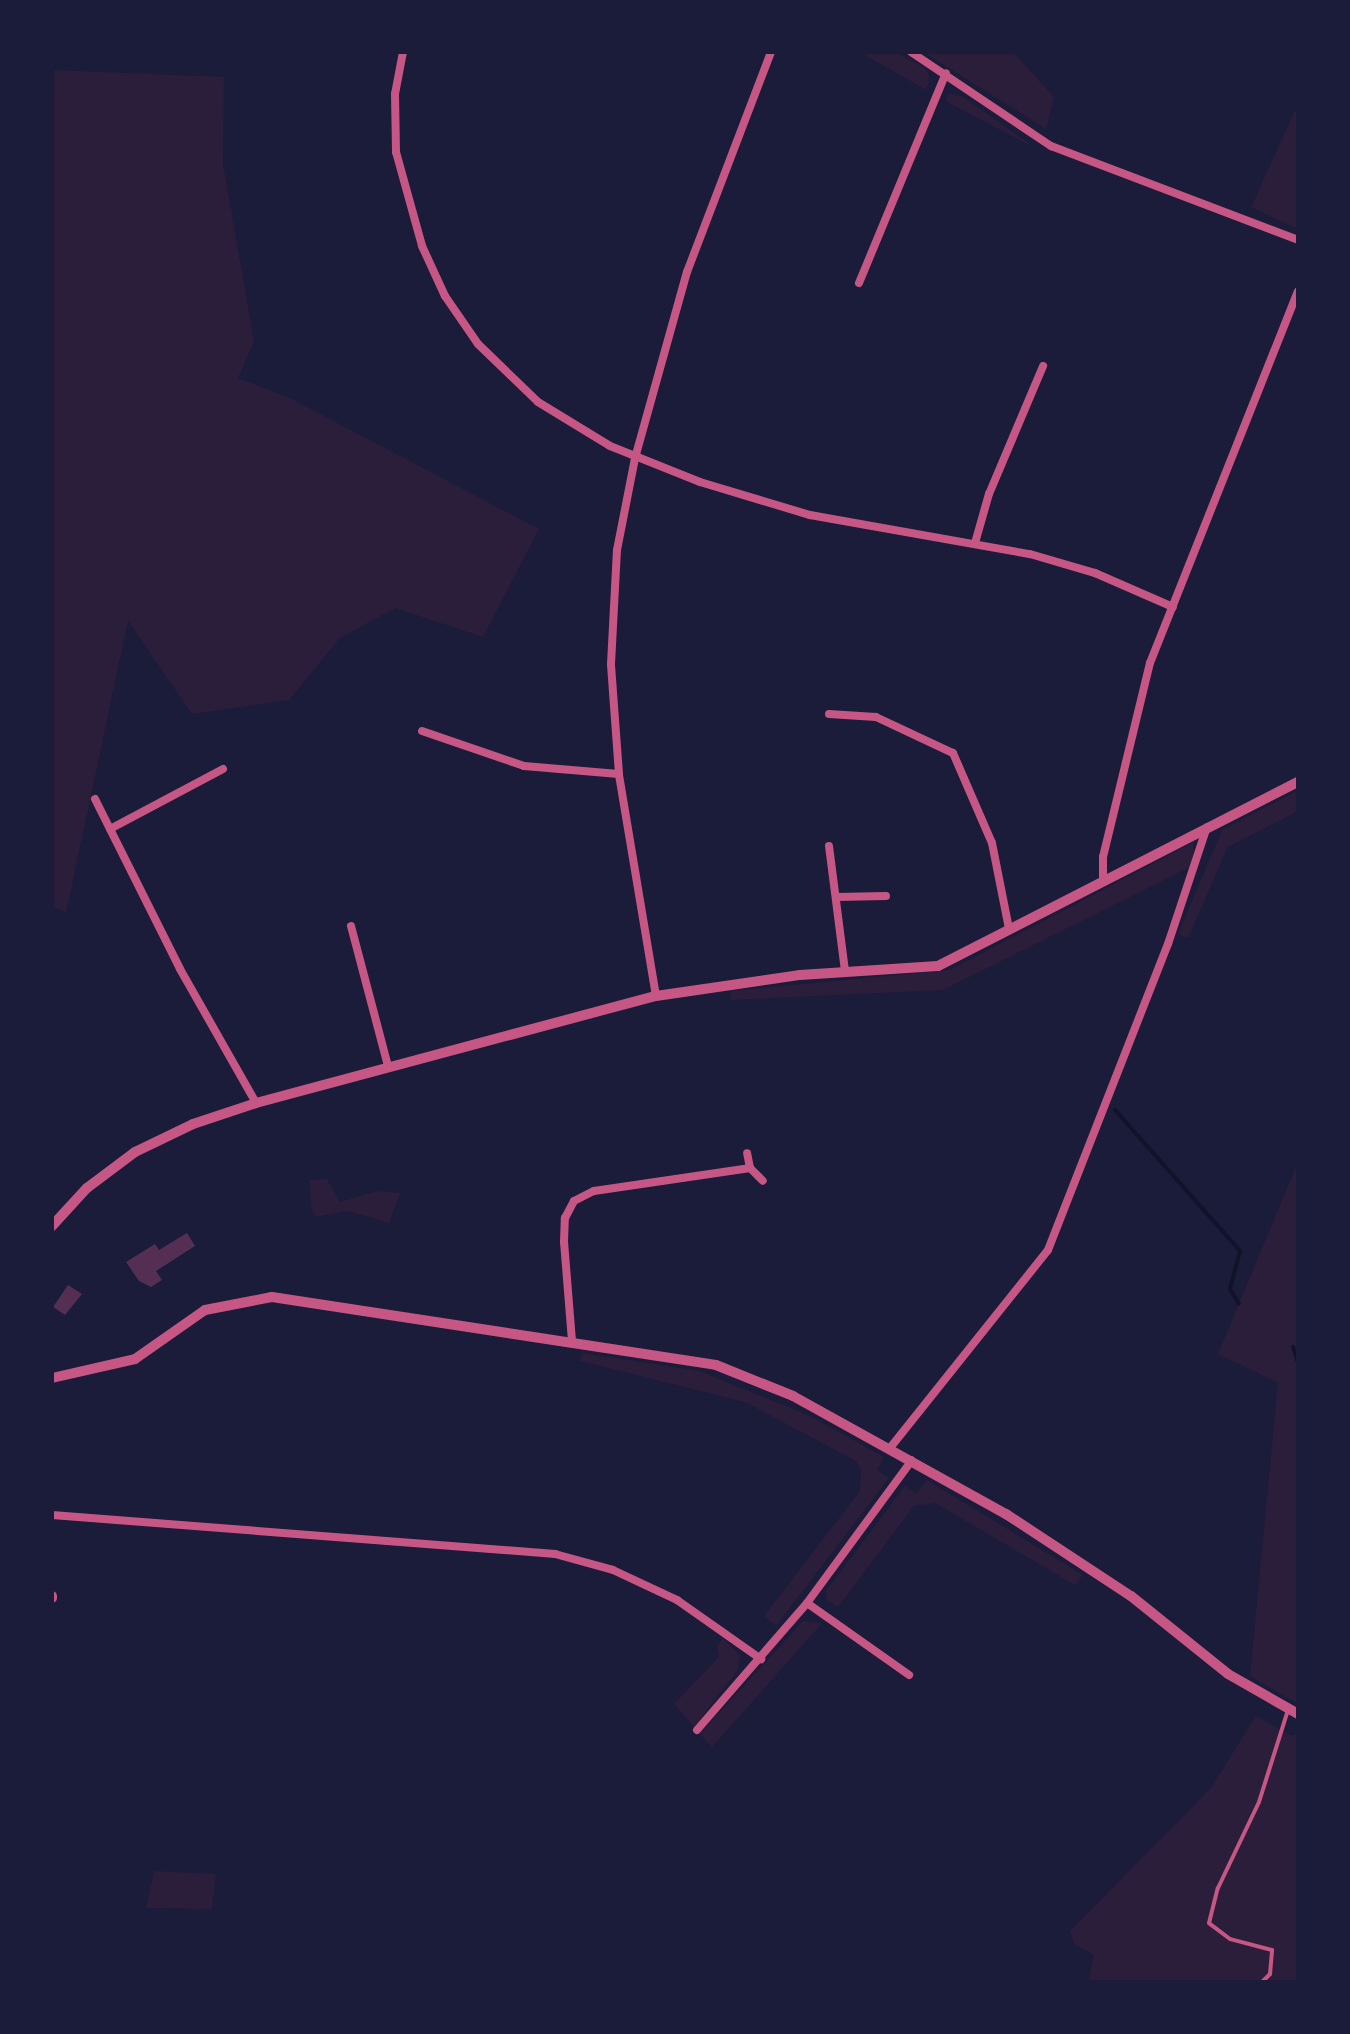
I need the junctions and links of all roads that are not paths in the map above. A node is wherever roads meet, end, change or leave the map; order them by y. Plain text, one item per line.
1 (403, 52) edge
2 (771, 52) edge
3 (911, 52) edge
4 (946, 73) junction
5 (1298, 240) edge
6 (859, 283) dead end
7 (1298, 291) edge
8 (1043, 366) dead end
9 (635, 458) junction
10 (975, 543) junction
11 (1173, 607) junction
12 (829, 714) dead end
13 (422, 731) dead end
14 (223, 769) dead end
15 (619, 774) junction
16 (1298, 782) edge
17 (95, 799) dead end
18 (1207, 827) junction
19 (110, 829) junction
20 (829, 846) dead end
21 (1103, 879) junction
22 (886, 896) dead end
23 (836, 897) junction
24 (351, 926) dead end
25 (1009, 929) junction
26 (845, 971) junction
27 (656, 996) junction
28 (388, 1066) junction
29 (256, 1103) junction
30 (747, 1153) dead end
31 (750, 1168) junction
32 (763, 1181) dead end
33 (52, 1226) edge
34 (572, 1341) junction
35 (52, 1378) edge
36 (890, 1448) junction
37 (912, 1460) junction
38 (52, 1515) edge
39 (807, 1603) junction
40 (761, 1659) junction
41 (909, 1675) dead end
42 (1293, 1712) edge
43 (697, 1730) dead end
44 (1262, 1982) edge

1 - 9 street
2 - 9 street
3 - 4 street
4 - 5 street
4 - 6 street
7 - 11 street
8 - 10 street
9 - 10 street
9 - 15 street
10 - 11 street
11 - 21 street
12 - 25 street
13 - 15 street
14 - 19 street
15 - 27 street
16 - 18 street
17 - 19 street
18 - 21 street
18 - 36 street
19 - 29 street
20 - 23 street
21 - 25 street
22 - 23 street
23 - 26 street
24 - 28 street
25 - 26 street
26 - 27 street
27 - 28 street
28 - 29 street
29 - 33 street
30 - 31 street
31 - 32 street
31 - 34 street
34 - 35 street
34 - 36 street
36 - 37 street
37 - 39 street
37 - 42 street
38 - 40 street
39 - 40 street
39 - 41 street
40 - 43 street
42 - 44 lane

